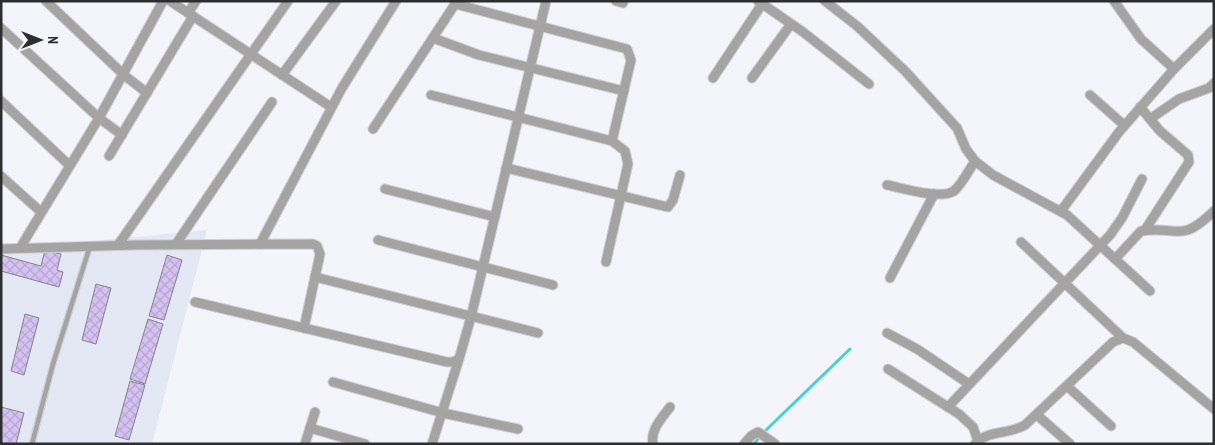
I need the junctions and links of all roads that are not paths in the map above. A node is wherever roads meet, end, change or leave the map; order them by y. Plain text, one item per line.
1 (46, 1) edge
2 (163, 1) edge
3 (170, 1) edge
4 (196, 1) edge
5 (288, 1) edge
6 (336, 1) edge
7 (396, 1) edge
8 (546, 1) edge
9 (825, 1) edge
10 (1114, 1) edge
11 (456, 3) edge
12 (760, 3) edge
13 (191, 14) junction
14 (791, 24) junction
15 (540, 27) junction
16 (1, 28) edge
17 (1214, 29) edge
18 (433, 38) junction
19 (251, 54) junction
20 (530, 68) junction
21 (1174, 69) junction
22 (124, 75) junction
23 (282, 75) junction
24 (713, 78) dead end
25 (752, 78) dead end
26 (1214, 83) edge
27 (869, 84) dead end
28 (624, 91) junction
29 (148, 92) junction
30 (431, 95) dead end
31 (1090, 96) dead end
32 (1, 101) edge
33 (272, 102) dead end
34 (331, 107) junction
35 (1140, 107) junction
36 (519, 117) junction
37 (99, 118) junction
38 (1150, 119) junction
39 (1124, 125) junction
40 (373, 129) dead end
41 (122, 135) junction
42 (612, 141) junction
43 (109, 156) dead end
44 (975, 161) junction
45 (69, 165) junction
46 (506, 168) junction
47 (680, 175) dead end
48 (1, 176) edge
49 (1142, 179) dead end
50 (888, 185) dead end
51 (385, 189) dead end
52 (934, 194) junction
53 (621, 197) junction
54 (1061, 211) junction
55 (1214, 211) edge
56 (41, 212) junction
57 (495, 217) junction
58 (1145, 230) junction
59 (378, 240) dead end
60 (1021, 242) dead end
61 (176, 244) junction
62 (260, 244) junction
63 (118, 245) junction
64 (1100, 245) junction
65 (90, 246) junction
66 (20, 248) junction
67 (1, 249) edge
68 (1116, 259) junction
69 (606, 262) dead end
70 (483, 267) junction
71 (315, 277) junction
72 (890, 278) dead end
73 (1065, 281) junction
74 (552, 285) dead end
75 (1150, 291) dead end
76 (195, 302) dead end
77 (471, 317) junction
78 (304, 328) junction
79 (538, 333) dead end
80 (887, 334) dead end
81 (1123, 338) junction
82 (459, 359) junction
83 (888, 369) dead end
84 (333, 382) dead end
85 (969, 384) junction
86 (1067, 386) junction
87 (948, 406) junction
88 (670, 407) dead end
89 (1214, 409) edge
90 (315, 412) dead end
91 (443, 414) junction
92 (1037, 415) junction
93 (1111, 426) dead end
94 (310, 428) junction
95 (518, 429) dead end
96 (977, 442) edge
97 (32, 444) edge
98 (305, 444) edge
99 (365, 444) edge
100 (432, 444) edge
101 (653, 444) edge
102 (744, 444) edge
103 (775, 444) edge
104 (1070, 444) edge

1 - 22 street
2 - 22 street
3 - 13 street
4 - 13 street
5 - 19 street
6 - 23 street
7 - 34 street
8 - 15 street
9 - 44 street
10 - 21 street
11 - 15 street
11 - 18 street
12 - 14 street
12 - 24 street
13 - 19 street
13 - 29 street
14 - 25 street
14 - 27 street
15 - 20 street
15 - 28 street
16 - 37 street
17 - 21 street
18 - 20 street
18 - 40 street
19 - 23 street
19 - 63 street
20 - 28 street
20 - 36 street
21 - 35 street
22 - 29 street
22 - 37 street
23 - 34 street
26 - 38 street
28 - 42 street
29 - 41 street
30 - 36 street
31 - 39 street
32 - 45 street
33 - 61 street
34 - 62 street
35 - 38 street
35 - 39 street
36 - 42 street
36 - 46 street
37 - 41 street
37 - 45 street
38 - 58 street
39 - 54 street
41 - 43 street
42 - 53 street
44 - 52 street
44 - 54 street
45 - 56 street
46 - 53 street
46 - 57 street
47 - 53 street
48 - 56 street
49 - 64 street
50 - 52 street
51 - 57 street
52 - 72 street
53 - 69 street
54 - 64 street
55 - 58 street
56 - 66 street
57 - 70 street
58 - 68 street
59 - 70 street
60 - 73 street
61 - 62 street
61 - 63 street
62 - 71 street
63 - 65 street
64 - 68 street
64 - 73 street
65 - 66 street
65 - 97 lane
66 - 67 street
68 - 75 street
70 - 74 street
70 - 77 street
71 - 77 street
71 - 78 street
73 - 81 street
73 - 85 street
76 - 78 street
77 - 79 street
77 - 82 street
78 - 82 street
80 - 85 street
81 - 86 street
81 - 89 street
82 - 91 street
83 - 87 street
84 - 91 street
85 - 87 street
86 - 92 street
86 - 93 street
87 - 96 street
88 - 101 street
90 - 94 street
91 - 95 street
91 - 100 street
92 - 96 street
92 - 104 street
94 - 98 street
94 - 99 street
102 - 103 street

